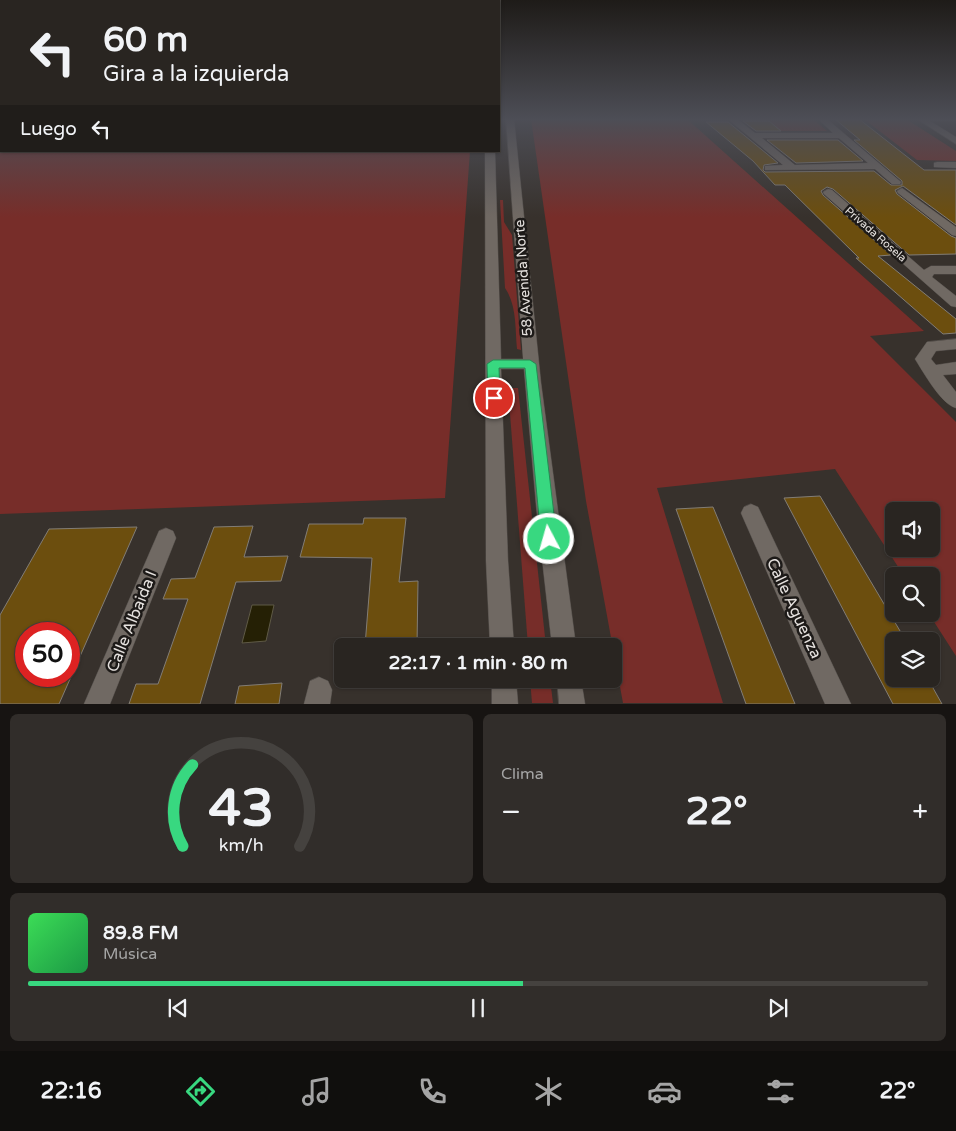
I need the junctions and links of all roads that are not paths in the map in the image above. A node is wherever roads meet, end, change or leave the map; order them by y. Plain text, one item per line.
1 (491, 152) edge
2 (506, 152) edge
3 (773, 152) edge
4 (860, 152) edge
5 (937, 165) dead end
6 (956, 165) edge
7 (877, 166) junction
8 (768, 168) dead end
9 (793, 168) junction
10 (503, 173) junction
11 (828, 192) dead end
12 (956, 233) edge
13 (956, 270) edge
14 (924, 277) junction
15 (956, 303) edge
16 (956, 344) edge
17 (493, 364) junction
18 (530, 364) junction
19 (956, 368) edge
20 (933, 371) junction
21 (956, 402) edge
22 (751, 513) dead end
23 (166, 538) dead end
24 (502, 638) edge
25 (563, 638) edge
26 (504, 688) edge
27 (570, 688) edge
28 (97, 704) edge
29 (505, 704) edge
30 (572, 704) edge
31 (838, 704) edge

1 - 10 street, 58 Avenida Norte
2 - 10 street, 58 Avenida Norte
3 - 9 street
4 - 7 street
5 - 6 street
7 - 9 street
7 - 12 street
8 - 9 street
10 - 17 street, 58 Avenida Norte
10 - 18 street, 58 Avenida Norte
11 - 14 street, Privada Rosela
13 - 14 street
14 - 15 street, Privada Rosela
16 - 20 street
17 - 18 street
17 - 24 street, 58 Avenida Norte
18 - 25 street, 58 Avenida Norte
19 - 20 street
20 - 21 street
22 - 31 street, Calle Aguenza
23 - 28 street, Calle Albaida I
26 - 29 street
27 - 30 street

